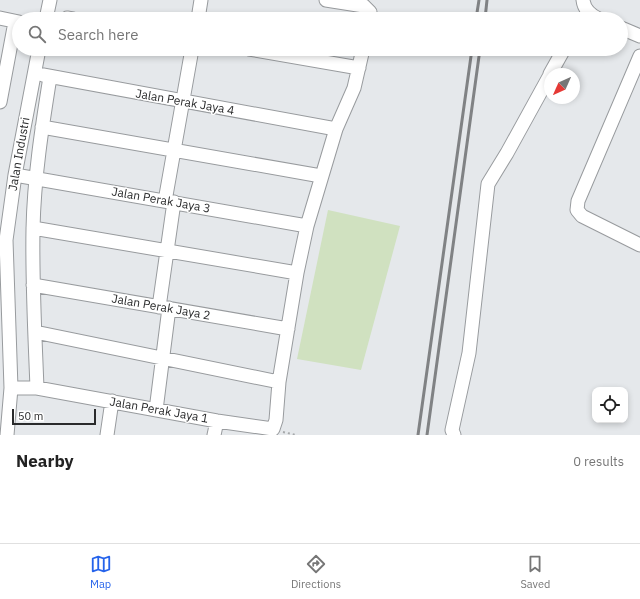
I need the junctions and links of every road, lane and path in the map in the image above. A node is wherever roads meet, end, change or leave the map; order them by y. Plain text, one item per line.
1 (50, 0) edge
2 (201, 0) edge
3 (326, 0) edge
4 (47, 12) edge
5 (199, 12) edge
6 (368, 12) edge
7 (0, 18) edge
8 (12, 21) edge
9 (628, 31) edge
10 (640, 36) edge
11 (12, 46) edge
12 (38, 56) edge
13 (191, 56) edge
14 (290, 56) edge
15 (362, 56) edge
16 (560, 56) edge
17 (640, 56) edge
18 (359, 68) junction
19 (553, 68) edge
20 (34, 72) junction
21 (50, 77) junction
22 (544, 85) edge
23 (183, 101) junction
24 (0, 102) edge
25 (42, 127) junction
26 (336, 129) junction
27 (174, 150) junction
28 (15, 175) junction
29 (321, 176) junction
30 (36, 178) junction
31 (169, 202) junction
32 (307, 226) junction
33 (33, 228) junction
34 (3, 240) edge
35 (640, 245) edge
36 (167, 251) junction
37 (297, 273) junction
38 (33, 285) junction
39 (164, 307) junction
40 (288, 329) junction
41 (35, 332) junction
42 (163, 358) junction
43 (7, 382) edge
44 (280, 382) junction
45 (37, 388) junction
46 (112, 402) junction
47 (156, 410) junction
48 (217, 421) junction
49 (7, 435) edge
50 (107, 435) edge
51 (214, 435) edge
52 (454, 435) edge

1 - 4 street
2 - 5 street
3 - 6 street
7 - 8 street
9 - 10 street
11 - 24 street
12 - 20 street, Jalan Industri
13 - 23 street
14 - 18 street
15 - 18 street
16 - 19 street
17 - 35 street
18 - 26 street
20 - 21 street, Jalan Perak Jaya 4
20 - 28 street, Jalan Industri
21 - 23 street, Jalan Perak Jaya 4
21 - 25 street
22 - 52 street
23 - 26 street, Jalan Perak Jaya 4
23 - 27 street
25 - 27 street
25 - 30 street
26 - 29 street
27 - 29 street
27 - 31 street
28 - 30 street, Jalan Perak Jaya 3
28 - 34 street, Jalan Industri
29 - 32 street
30 - 31 street, Jalan Perak Jaya 3
30 - 33 street
31 - 32 street, Jalan Perak Jaya 3
31 - 36 street
32 - 37 street
33 - 36 street
33 - 38 street
34 - 43 street, Jalan Industri
36 - 37 street
36 - 39 street
37 - 40 street
38 - 39 street, Jalan Perak Jaya 2
38 - 41 street
39 - 40 street, Jalan Perak Jaya 2
39 - 42 street
40 - 44 street
41 - 42 street
41 - 45 street
42 - 44 street
42 - 47 street
43 - 45 street, Jalan Perak Jaya 1
43 - 49 street, Jalan Industri
44 - 48 street, Jalan Perak Jaya 1
45 - 46 street, Jalan Perak Jaya 1
46 - 47 street, Jalan Perak Jaya 1
46 - 50 street
47 - 48 street, Jalan Perak Jaya 1
48 - 51 street

